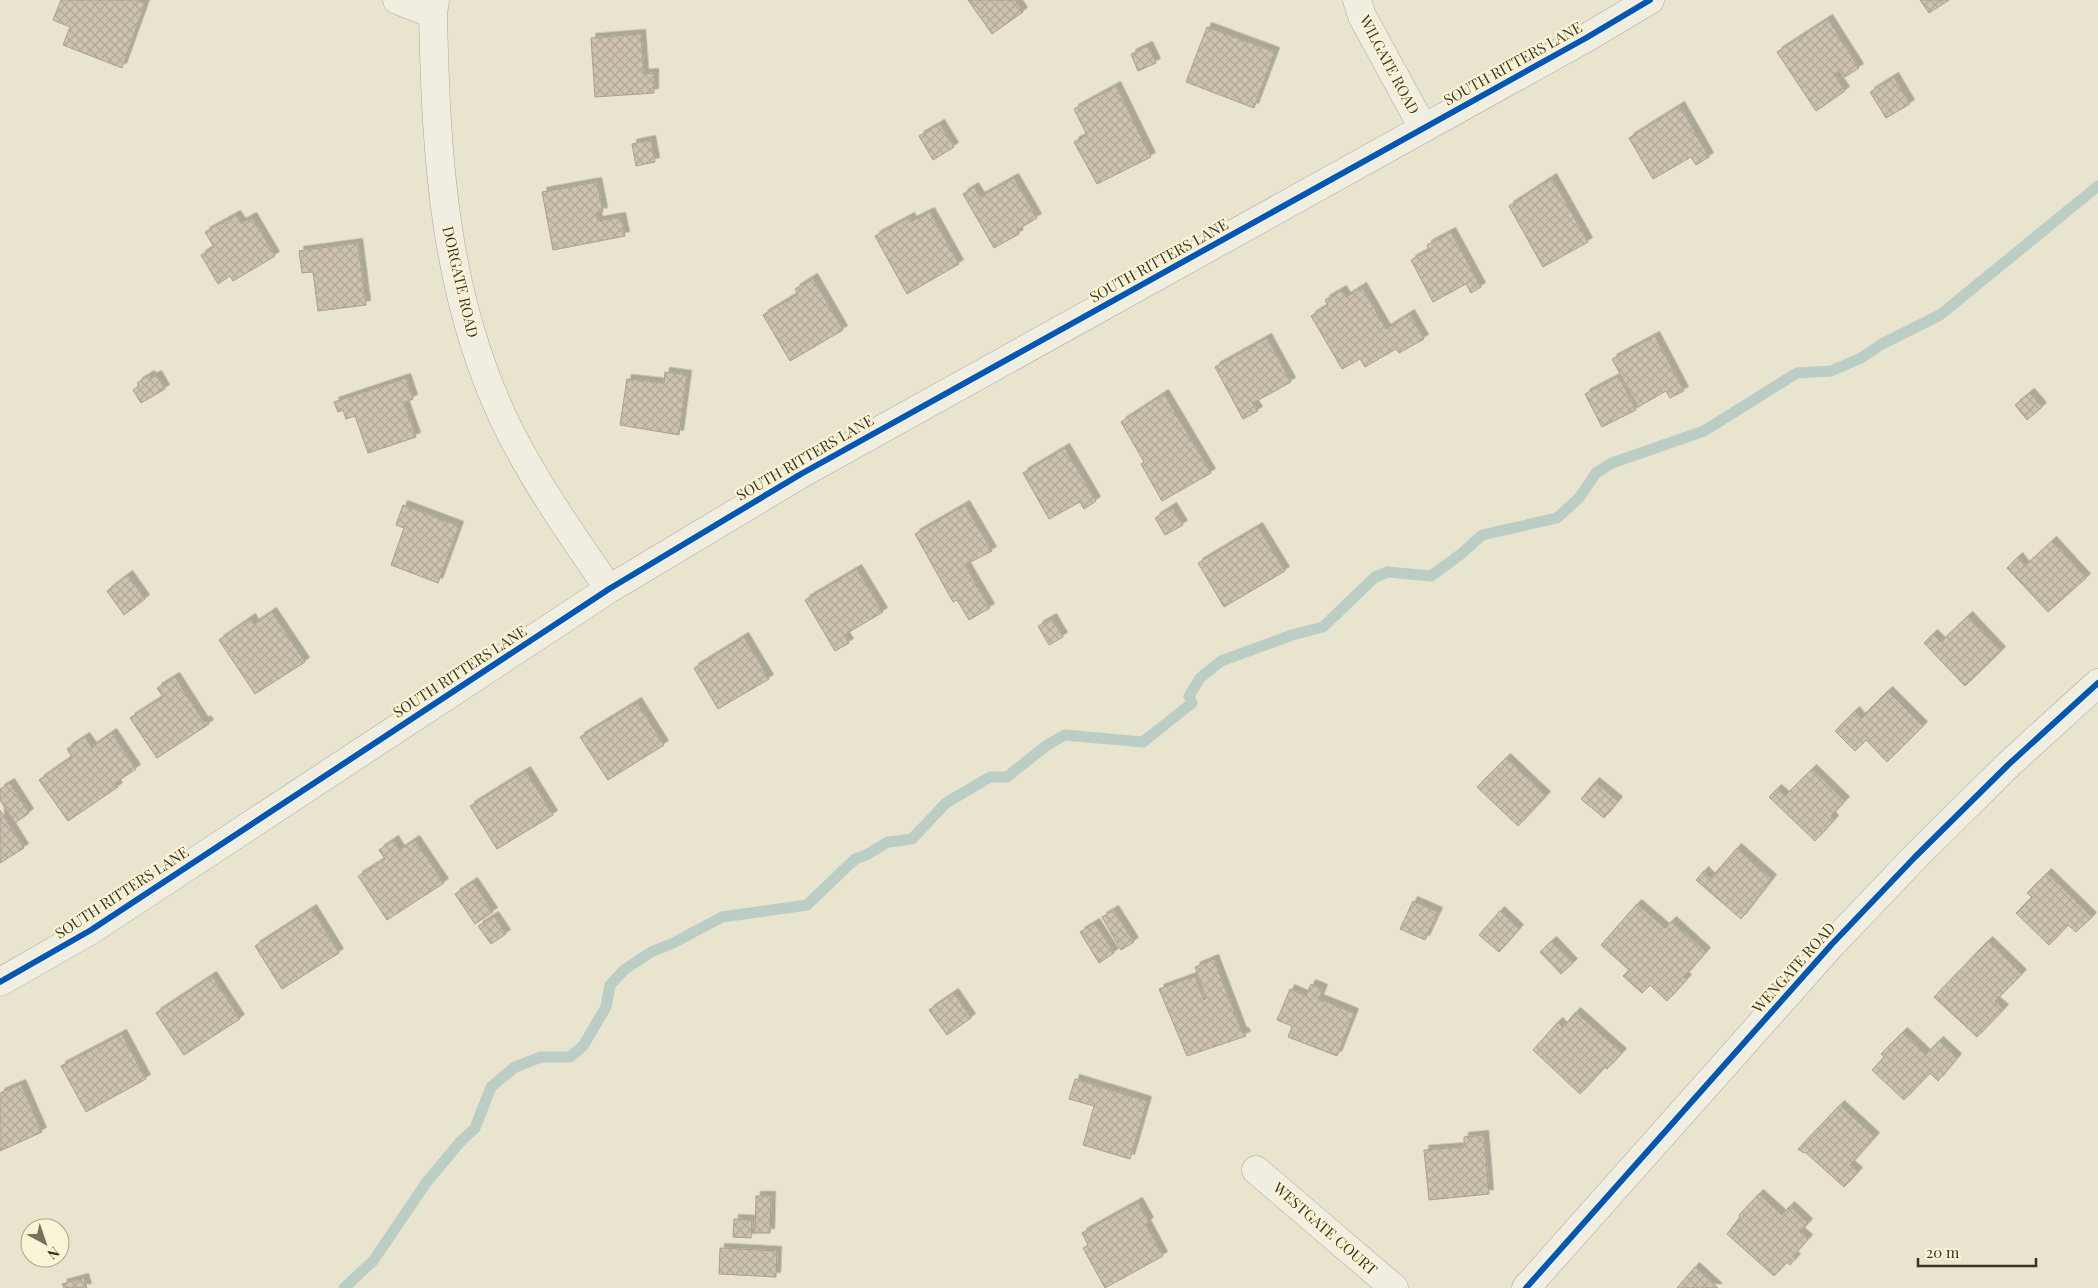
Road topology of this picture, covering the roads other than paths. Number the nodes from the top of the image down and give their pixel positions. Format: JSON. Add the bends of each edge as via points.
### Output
{"nodes":[{"id":1,"x":398,"y":0,"type":"edge"},
{"id":2,"x":1357,"y":0,"type":"edge"},
{"id":3,"x":1650,"y":0,"type":"edge"},
{"id":4,"x":434,"y":7,"type":"edge"},
{"id":5,"x":1423,"y":128,"type":"junction"},
{"id":6,"x":609,"y":589,"type":"junction"},
{"id":7,"x":2098,"y":683,"type":"edge"},
{"id":8,"x":0,"y":982,"type":"edge"},
{"id":9,"x":1256,"y":1170,"type":"dead end"},
{"id":10,"x":1394,"y":1288,"type":"edge"},
{"id":11,"x":1526,"y":1288,"type":"edge"}],
"edges":[{"from":1,"to":4,"type":"street"},
{"from":2,"to":5,"type":"street","name":"WILGATE ROAD","via":[[1362,16]]},
{"from":3,"to":5,"type":"street","name":"SOUTH RITTERS LANE"},
{"from":4,"to":6,"type":"street","name":"DORGATE ROAD","via":[[434,106],[441,190],[451,253],[467,320],[510,431],[543,491]]},
{"from":5,"to":6,"type":"street","name":"SOUTH RITTERS LANE","via":[[801,474]]},
{"from":6,"to":8,"type":"street","name":"SOUTH RITTERS LANE","via":[[91,930]]},
{"from":7,"to":11,"type":"street","name":"WENGATE ROAD","via":[[1914,857],[1832,944]]},
{"from":9,"to":10,"type":"street","name":"WESTGATE COURT"}]}
